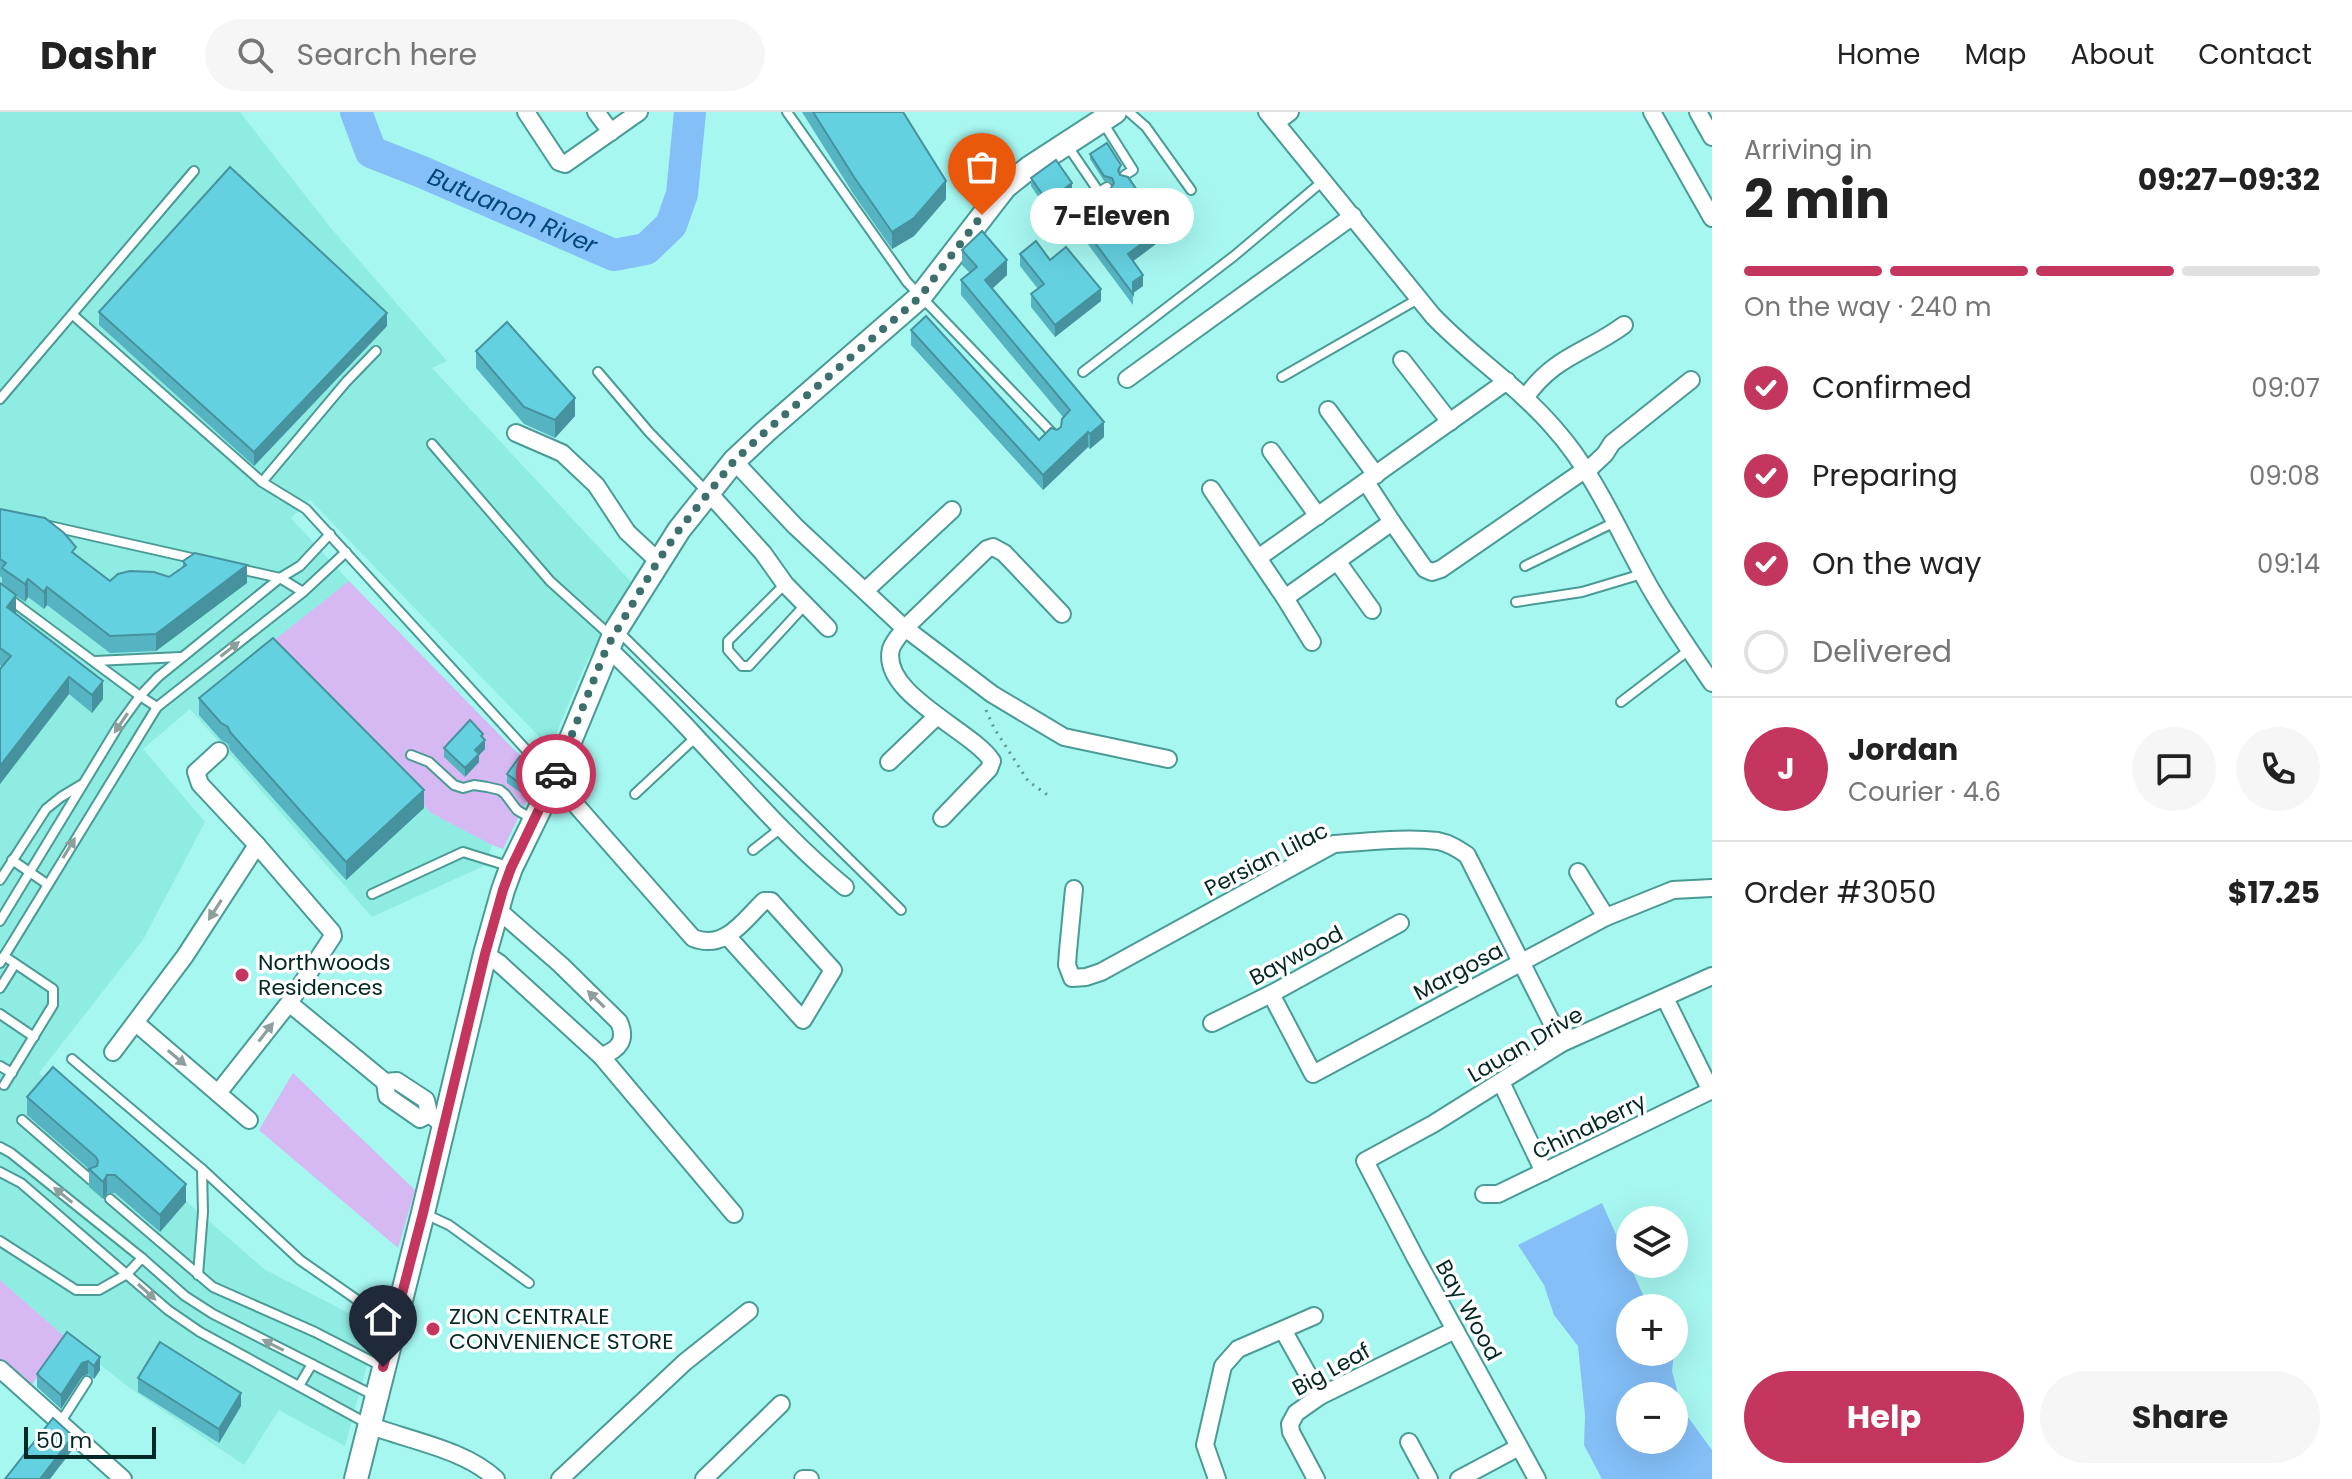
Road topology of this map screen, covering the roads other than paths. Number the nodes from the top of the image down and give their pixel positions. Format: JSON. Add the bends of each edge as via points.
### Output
{"nodes":[{"id":1,"x":526,"y":112,"type":"edge"},
{"id":2,"x":596,"y":112,"type":"edge"},
{"id":3,"x":639,"y":112,"type":"edge"},
{"id":4,"x":787,"y":112,"type":"edge"},
{"id":5,"x":1129,"y":112,"type":"edge"},
{"id":6,"x":1652,"y":112,"type":"edge"},
{"id":7,"x":1698,"y":112,"type":"edge"},
{"id":8,"x":1278,"y":115,"type":"edge"},
{"id":9,"x":1109,"y":116,"type":"edge"},
{"id":10,"x":611,"y":132,"type":"junction"},
{"id":11,"x":1712,"y":137,"type":"edge"},
{"id":12,"x":1067,"y":144,"type":"junction"},
{"id":13,"x":194,"y":171,"type":"dead end"},
{"id":14,"x":1125,"y":175,"type":"edge"},
{"id":15,"x":1324,"y":180,"type":"junction"},
{"id":16,"x":1107,"y":187,"type":"dead end"},
{"id":17,"x":1191,"y":190,"type":"dead end"},
{"id":18,"x":1353,"y":216,"type":"junction"},
{"id":19,"x":1712,"y":218,"type":"edge"},
{"id":20,"x":920,"y":297,"type":"junction"},
{"id":21,"x":1419,"y":298,"type":"junction"},
{"id":22,"x":73,"y":315,"type":"junction"},
{"id":23,"x":1624,"y":325,"type":"dead end"},
{"id":24,"x":376,"y":351,"type":"dead end"},
{"id":25,"x":1402,"y":360,"type":"dead end"},
{"id":26,"x":598,"y":372,"type":"dead end"},
{"id":27,"x":1083,"y":372,"type":"dead end"},
{"id":28,"x":1282,"y":377,"type":"dead end"},
{"id":29,"x":1127,"y":379,"type":"dead end"},
{"id":30,"x":1691,"y":380,"type":"dead end"},
{"id":31,"x":1507,"y":381,"type":"junction"},
{"id":32,"x":1525,"y":398,"type":"junction"},
{"id":33,"x":0,"y":399,"type":"edge"},
{"id":34,"x":1328,"y":410,"type":"dead end"},
{"id":35,"x":1450,"y":422,"type":"junction"},
{"id":36,"x":516,"y":433,"type":"dead end"},
{"id":37,"x":1056,"y":438,"type":"edge"},
{"id":38,"x":432,"y":444,"type":"dead end"},
{"id":39,"x":1271,"y":451,"type":"dead end"},
{"id":40,"x":734,"y":461,"type":"junction"},
{"id":41,"x":1586,"y":470,"type":"junction"},
{"id":42,"x":1371,"y":478,"type":"junction"},
{"id":43,"x":262,"y":482,"type":"junction"},
{"id":44,"x":1211,"y":489,"type":"dead end"},
{"id":45,"x":709,"y":493,"type":"junction"},
{"id":46,"x":952,"y":510,"type":"dead end"},
{"id":47,"x":1318,"y":516,"type":"junction"},
{"id":48,"x":31,"y":521,"type":"edge"},
{"id":49,"x":1392,"y":522,"type":"junction"},
{"id":50,"x":1615,"y":522,"type":"junction"},
{"id":51,"x":330,"y":534,"type":"junction"},
{"id":52,"x":346,"y":552,"type":"junction"},
{"id":53,"x":1258,"y":558,"type":"junction"},
{"id":54,"x":202,"y":561,"type":"edge"},
{"id":55,"x":658,"y":561,"type":"junction"},
{"id":56,"x":1337,"y":561,"type":"junction"},
{"id":57,"x":1525,"y":566,"type":"dead end"},
{"id":58,"x":233,"y":568,"type":"edge"},
{"id":59,"x":1642,"y":574,"type":"junction"},
{"id":60,"x":280,"y":578,"type":"junction"},
{"id":61,"x":785,"y":584,"type":"junction"},
{"id":62,"x":866,"y":590,"type":"junction"},
{"id":63,"x":0,"y":592,"type":"edge"},
{"id":64,"x":303,"y":592,"type":"junction"},
{"id":65,"x":1285,"y":598,"type":"junction"},
{"id":66,"x":1516,"y":602,"type":"dead end"},
{"id":67,"x":805,"y":605,"type":"junction"},
{"id":68,"x":1372,"y":610,"type":"dead end"},
{"id":69,"x":1062,"y":614,"type":"dead end"},
{"id":70,"x":828,"y":628,"type":"dead end"},
{"id":71,"x":905,"y":628,"type":"junction"},
{"id":72,"x":612,"y":638,"type":"junction"},
{"id":73,"x":1312,"y":642,"type":"dead end"},
{"id":74,"x":1689,"y":650,"type":"junction"},
{"id":75,"x":183,"y":657,"type":"junction"},
{"id":76,"x":94,"y":661,"type":"junction"},
{"id":77,"x":1712,"y":683,"type":"edge"},
{"id":78,"x":140,"y":696,"type":"junction"},
{"id":79,"x":1621,"y":702,"type":"dead end"},
{"id":80,"x":157,"y":707,"type":"junction"},
{"id":81,"x":937,"y":716,"type":"junction"},
{"id":82,"x":696,"y":737,"type":"junction"},
{"id":83,"x":219,"y":751,"type":"dead end"},
{"id":84,"x":411,"y":755,"type":"dead end"},
{"id":85,"x":1168,"y":759,"type":"dead end"},
{"id":86,"x":889,"y":762,"type":"dead end"},
{"id":87,"x":554,"y":780,"type":"junction"},
{"id":88,"x":85,"y":782,"type":"junction"},
{"id":89,"x":635,"y":794,"type":"dead end"},
{"id":90,"x":942,"y":818,"type":"dead end"},
{"id":91,"x":535,"y":820,"type":"junction"},
{"id":92,"x":781,"y":828,"type":"junction"},
{"id":93,"x":257,"y":845,"type":"junction"},
{"id":94,"x":753,"y":850,"type":"dead end"},
{"id":95,"x":12,"y":860,"type":"junction"},
{"id":96,"x":511,"y":868,"type":"junction"},
{"id":97,"x":30,"y":872,"type":"junction"},
{"id":98,"x":1578,"y":872,"type":"dead end"},
{"id":99,"x":0,"y":880,"type":"edge"},
{"id":100,"x":47,"y":884,"type":"junction"},
{"id":101,"x":845,"y":887,"type":"dead end"},
{"id":102,"x":1712,"y":888,"type":"edge"},
{"id":103,"x":1074,"y":889,"type":"dead end"},
{"id":104,"x":372,"y":894,"type":"dead end"},
{"id":105,"x":498,"y":910,"type":"junction"},
{"id":106,"x":901,"y":910,"type":"dead end"},
{"id":107,"x":1606,"y":917,"type":"junction"},
{"id":108,"x":0,"y":921,"type":"edge"},
{"id":109,"x":1400,"y":923,"type":"dead end"},
{"id":110,"x":728,"y":937,"type":"junction"},
{"id":111,"x":485,"y":954,"type":"junction"},
{"id":112,"x":2,"y":960,"type":"edge"},
{"id":113,"x":1520,"y":962,"type":"junction"},
{"id":114,"x":15,"y":964,"type":"junction"},
{"id":115,"x":1712,"y":976,"type":"edge"},
{"id":116,"x":0,"y":988,"type":"edge"},
{"id":117,"x":1271,"y":994,"type":"junction"},
{"id":118,"x":1665,"y":998,"type":"junction"},
{"id":119,"x":289,"y":1003,"type":"junction"},
{"id":120,"x":0,"y":1014,"type":"edge"},
{"id":121,"x":136,"y":1023,"type":"junction"},
{"id":122,"x":1212,"y":1023,"type":"dead end"},
{"id":123,"x":34,"y":1037,"type":"junction"},
{"id":124,"x":1562,"y":1043,"type":"junction"},
{"id":125,"x":113,"y":1052,"type":"dead end"},
{"id":126,"x":601,"y":1056,"type":"junction"},
{"id":127,"x":72,"y":1059,"type":"dead end"},
{"id":128,"x":0,"y":1066,"type":"edge"},
{"id":129,"x":12,"y":1073,"type":"junction"},
{"id":130,"x":1501,"y":1082,"type":"junction"},
{"id":131,"x":4,"y":1085,"type":"dead end"},
{"id":132,"x":1712,"y":1091,"type":"edge"},
{"id":133,"x":218,"y":1093,"type":"junction"},
{"id":134,"x":22,"y":1120,"type":"dead end"},
{"id":135,"x":249,"y":1120,"type":"dead end"},
{"id":136,"x":437,"y":1120,"type":"junction"},
{"id":137,"x":0,"y":1147,"type":"edge"},
{"id":138,"x":1365,"y":1161,"type":"joint"},
{"id":139,"x":202,"y":1169,"type":"junction"},
{"id":140,"x":0,"y":1172,"type":"edge"},
{"id":141,"x":1544,"y":1172,"type":"junction"},
{"id":142,"x":91,"y":1180,"type":"edge"},
{"id":143,"x":1484,"y":1194,"type":"dead end"},
{"id":144,"x":110,"y":1199,"type":"dead end"},
{"id":145,"x":423,"y":1213,"type":"junction"},
{"id":146,"x":734,"y":1214,"type":"dead end"},
{"id":147,"x":0,"y":1241,"type":"edge"},
{"id":148,"x":142,"y":1258,"type":"junction"},
{"id":149,"x":127,"y":1274,"type":"junction"},
{"id":150,"x":198,"y":1275,"type":"junction"},
{"id":151,"x":529,"y":1283,"type":"dead end"},
{"id":152,"x":749,"y":1311,"type":"dead end"},
{"id":153,"x":1314,"y":1316,"type":"dead end"},
{"id":154,"x":394,"y":1325,"type":"junction"},
{"id":155,"x":1283,"y":1330,"type":"junction"},
{"id":156,"x":1455,"y":1330,"type":"junction"},
{"id":157,"x":312,"y":1364,"type":"junction"},
{"id":158,"x":383,"y":1367,"type":"junction"},
{"id":159,"x":0,"y":1369,"type":"edge"},
{"id":160,"x":87,"y":1381,"type":"dead end"},
{"id":161,"x":299,"y":1386,"type":"junction"},
{"id":162,"x":376,"y":1396,"type":"junction"},
{"id":163,"x":1320,"y":1396,"type":"junction"},
{"id":164,"x":781,"y":1404,"type":"dead end"},
{"id":165,"x":60,"y":1423,"type":"junction"},
{"id":166,"x":369,"y":1425,"type":"junction"},
{"id":167,"x":1409,"y":1442,"type":"dead end"},
{"id":168,"x":1519,"y":1447,"type":"junction"},
{"id":169,"x":123,"y":1479,"type":"edge"},
{"id":170,"x":356,"y":1479,"type":"edge"},
{"id":171,"x":496,"y":1479,"type":"edge"},
{"id":172,"x":560,"y":1479,"type":"edge"},
{"id":173,"x":704,"y":1479,"type":"edge"},
{"id":174,"x":803,"y":1479,"type":"edge"},
{"id":175,"x":810,"y":1479,"type":"edge"},
{"id":176,"x":1217,"y":1479,"type":"edge"},
{"id":177,"x":1316,"y":1479,"type":"edge"},
{"id":178,"x":1429,"y":1479,"type":"edge"},
{"id":179,"x":1459,"y":1479,"type":"edge"},
{"id":180,"x":1537,"y":1479,"type":"edge"}],
"edges":[{"from":1,"to":10,"type":"street","via":[[562,164]]},
{"from":2,"to":10,"type":"street"},
{"from":3,"to":10,"type":"street"},
{"from":4,"to":20,"type":"lane"},
{"from":5,"to":17,"type":"lane"},
{"from":6,"to":19,"type":"street"},
{"from":7,"to":11,"type":"street"},
{"from":8,"to":15,"type":"street"},
{"from":9,"to":12,"type":"main road"},
{"from":9,"to":14,"type":"lane","via":[[1133,170]]},
{"from":12,"to":16,"type":"lane","via":[[1099,192]]},
{"from":12,"to":20,"type":"main road","via":[[1005,187]]},
{"from":13,"to":22,"type":"lane"},
{"from":15,"to":18,"type":"street"},
{"from":15,"to":27,"type":"lane"},
{"from":18,"to":21,"type":"street"},
{"from":18,"to":29,"type":"street"},
{"from":20,"to":37,"type":"lane"},
{"from":20,"to":40,"type":"main road"},
{"from":21,"to":28,"type":"lane"},
{"from":21,"to":31,"type":"street","via":[[1449,333]]},
{"from":22,"to":33,"type":"lane"},
{"from":22,"to":43,"type":"lane"},
{"from":23,"to":32,"type":"street","via":[[1549,370]]},
{"from":24,"to":43,"type":"lane"},
{"from":25,"to":35,"type":"street"},
{"from":26,"to":45,"type":"lane"},
{"from":30,"to":41,"type":"street"},
{"from":31,"to":32,"type":"street"},
{"from":31,"to":35,"type":"street"},
{"from":32,"to":41,"type":"street"},
{"from":34,"to":42,"type":"street"},
{"from":35,"to":42,"type":"street"},
{"from":36,"to":55,"type":"street","via":[[562,453],[596,485],[627,532]]},
{"from":38,"to":72,"type":"lane","via":[[550,581]]},
{"from":39,"to":47,"type":"street"},
{"from":40,"to":45,"type":"main road"},
{"from":40,"to":62,"type":"street"},
{"from":41,"to":49,"type":"street","via":[[1432,572]]},
{"from":41,"to":50,"type":"street"},
{"from":42,"to":47,"type":"street"},
{"from":42,"to":49,"type":"street"},
{"from":43,"to":51,"type":"lane","via":[[306,509]]},
{"from":44,"to":53,"type":"street"},
{"from":45,"to":55,"type":"main road"},
{"from":45,"to":61,"type":"street"},
{"from":46,"to":62,"type":"street"},
{"from":47,"to":53,"type":"street"},
{"from":48,"to":54,"type":"lane"},
{"from":49,"to":56,"type":"street"},
{"from":50,"to":57,"type":"lane"},
{"from":50,"to":59,"type":"street"},
{"from":51,"to":52,"type":"lane"},
{"from":51,"to":60,"type":"lane","via":[[300,566]]},
{"from":52,"to":64,"type":"lane"},
{"from":52,"to":87,"type":"lane"},
{"from":53,"to":65,"type":"street"},
{"from":55,"to":72,"type":"main road"},
{"from":56,"to":65,"type":"street"},
{"from":56,"to":68,"type":"street"},
{"from":58,"to":60,"type":"lane"},
{"from":59,"to":66,"type":"lane","via":[[1582,592]]},
{"from":59,"to":74,"type":"street"},
{"from":60,"to":64,"type":"lane"},
{"from":60,"to":75,"type":"lane"},
{"from":61,"to":67,"type":"street"},
{"from":61,"to":67,"type":"lane","via":[[728,641],[728,650],[742,666],[749,666]]},
{"from":62,"to":71,"type":"street"},
{"from":63,"to":76,"type":"lane"},
{"from":80,"to":64,"type":"lane","one_way":true},
{"from":65,"to":73,"type":"street"},
{"from":67,"to":70,"type":"street"},
{"from":69,"to":71,"type":"street","via":[[993,547]]},
{"from":71,"to":81,"type":"street","via":[[891,650],[894,674]]},
{"from":71,"to":85,"type":"street","via":[[974,682],[1064,737]]},
{"from":72,"to":82,"type":"street"},
{"from":72,"to":87,"type":"main road"},
{"from":72,"to":106,"type":"lane"},
{"from":74,"to":77,"type":"street"},
{"from":74,"to":79,"type":"lane"},
{"from":75,"to":76,"type":"lane"},
{"from":75,"to":78,"type":"lane"},
{"from":76,"to":78,"type":"lane"},
{"from":78,"to":80,"type":"lane"},
{"from":78,"to":88,"type":"lane","one_way":true},
{"from":100,"to":80,"type":"lane","one_way":true},
{"from":81,"to":86,"type":"street"},
{"from":81,"to":90,"type":"street","via":[[992,761]]},
{"from":82,"to":89,"type":"lane"},
{"from":82,"to":92,"type":"street"},
{"from":83,"to":93,"type":"street","via":[[196,772],[197,780]]},
{"from":84,"to":91,"type":"lane","via":[[429,762],[454,785],[500,790],[517,810]]},
{"from":87,"to":91,"type":"main road"},
{"from":87,"to":110,"type":"street","via":[[693,938],[702,942]]},
{"from":88,"to":95,"type":"lane","via":[[46,809]]},
{"from":88,"to":97,"type":"lane"},
{"from":91,"to":96,"type":"main road"},
{"from":92,"to":94,"type":"lane"},
{"from":92,"to":101,"type":"street"},
{"from":93,"to":119,"type":"street","via":[[332,932]]},
{"from":93,"to":121,"type":"street","one_way":true},
{"from":95,"to":97,"type":"lane"},
{"from":95,"to":99,"type":"lane"},
{"from":96,"to":104,"type":"lane","via":[[463,852]]},
{"from":96,"to":105,"type":"main road"},
{"from":97,"to":100,"type":"lane"},
{"from":97,"to":108,"type":"lane"},
{"from":98,"to":107,"type":"street"},
{"from":100,"to":112,"type":"lane"},
{"from":102,"to":107,"type":"street","name":"Margosa","via":[[1673,890]]},
{"from":103,"to":113,"type":"street","name":"Persian Lilac","via":[[1067,965],[1072,978],[1101,972],[1334,844],[1439,841],[1467,855]]},
{"from":105,"to":111,"type":"main road"},
{"from":126,"to":105,"type":"street","one_way":true,"via":[[619,1045],[619,1022]]},
{"from":107,"to":113,"type":"street","name":"Margosa"},
{"from":109,"to":117,"type":"street","name":"Baywood"},
{"from":110,"to":110,"type":"street","via":[[760,973],[803,1020],[832,976],[832,966],[769,900]]},
{"from":111,"to":126,"type":"street"},
{"from":111,"to":136,"type":"main road"},
{"from":112,"to":114,"type":"lane"},
{"from":113,"to":117,"type":"street","name":"Margosa","via":[[1313,1074]]},
{"from":113,"to":124,"type":"street","name":"Persian Lilac"},
{"from":114,"to":116,"type":"lane"},
{"from":114,"to":123,"type":"lane","via":[[53,989],[53,1005]]},
{"from":115,"to":118,"type":"street","name":"Lauan Drive"},
{"from":117,"to":122,"type":"street","name":"Baywood"},
{"from":118,"to":124,"type":"street","name":"Lauan Drive"},
{"from":118,"to":132,"type":"street"},
{"from":133,"to":119,"type":"street","one_way":true},
{"from":119,"to":136,"type":"street","via":[[385,1082],[387,1096],[420,1119]]},
{"from":120,"to":123,"type":"lane"},
{"from":121,"to":125,"type":"street"},
{"from":121,"to":133,"type":"street","one_way":true},
{"from":123,"to":129,"type":"lane"},
{"from":124,"to":130,"type":"street","name":"Lauan Drive"},
{"from":126,"to":146,"type":"street"},
{"from":127,"to":139,"type":"lane"},
{"from":128,"to":129,"type":"lane"},
{"from":129,"to":131,"type":"lane"},
{"from":130,"to":138,"type":"street","name":"Lauan Drive"},
{"from":130,"to":141,"type":"street"},
{"from":132,"to":141,"type":"street","name":"Chinaberry"},
{"from":133,"to":135,"type":"street"},
{"from":134,"to":142,"type":"lane"},
{"from":136,"to":145,"type":"main road"},
{"from":148,"to":137,"type":"lane","one_way":true},
{"from":138,"to":156,"type":"street","name":"Bay Wood"},
{"from":139,"to":150,"type":"lane"},
{"from":139,"to":154,"type":"lane","via":[[300,1260]]},
{"from":140,"to":149,"type":"lane","via":[[21,1183]]},
{"from":141,"to":143,"type":"street","name":"Chinaberry","via":[[1498,1194]]},
{"from":144,"to":150,"type":"lane"},
{"from":145,"to":151,"type":"lane","via":[[449,1225]]},
{"from":145,"to":154,"type":"main road"},
{"from":147,"to":149,"type":"lane","via":[[76,1290],[99,1290]]},
{"from":148,"to":149,"type":"lane"},
{"from":157,"to":148,"type":"lane","one_way":true,"via":[[213,1314]]},
{"from":149,"to":161,"type":"lane","one_way":true,"via":[[200,1332]]},
{"from":150,"to":158,"type":"lane","via":[[213,1287]]},
{"from":152,"to":172,"type":"street","via":[[685,1362]]},
{"from":153,"to":155,"type":"street"},
{"from":154,"to":158,"type":"main road"},
{"from":155,"to":163,"type":"street"},
{"from":155,"to":176,"type":"street","via":[[1238,1349],[1223,1366],[1205,1445]]},
{"from":156,"to":163,"type":"street","name":"Big Leaf"},
{"from":156,"to":168,"type":"street","name":"Bay Wood"},
{"from":157,"to":161,"type":"lane"},
{"from":157,"to":162,"type":"lane"},
{"from":158,"to":162,"type":"main road"},
{"from":159,"to":165,"type":"street"},
{"from":160,"to":165,"type":"lane"},
{"from":161,"to":166,"type":"lane"},
{"from":162,"to":166,"type":"main road"},
{"from":163,"to":177,"type":"street","name":"Big Leaf","via":[[1290,1424]]},
{"from":164,"to":173,"type":"street"},
{"from":165,"to":169,"type":"street"},
{"from":166,"to":170,"type":"main road"},
{"from":166,"to":171,"type":"street","via":[[469,1460]]},
{"from":167,"to":178,"type":"street"},
{"from":168,"to":179,"type":"street"},
{"from":168,"to":180,"type":"street","name":"Bay Wood"},
{"from":174,"to":175,"type":"street"}]}
